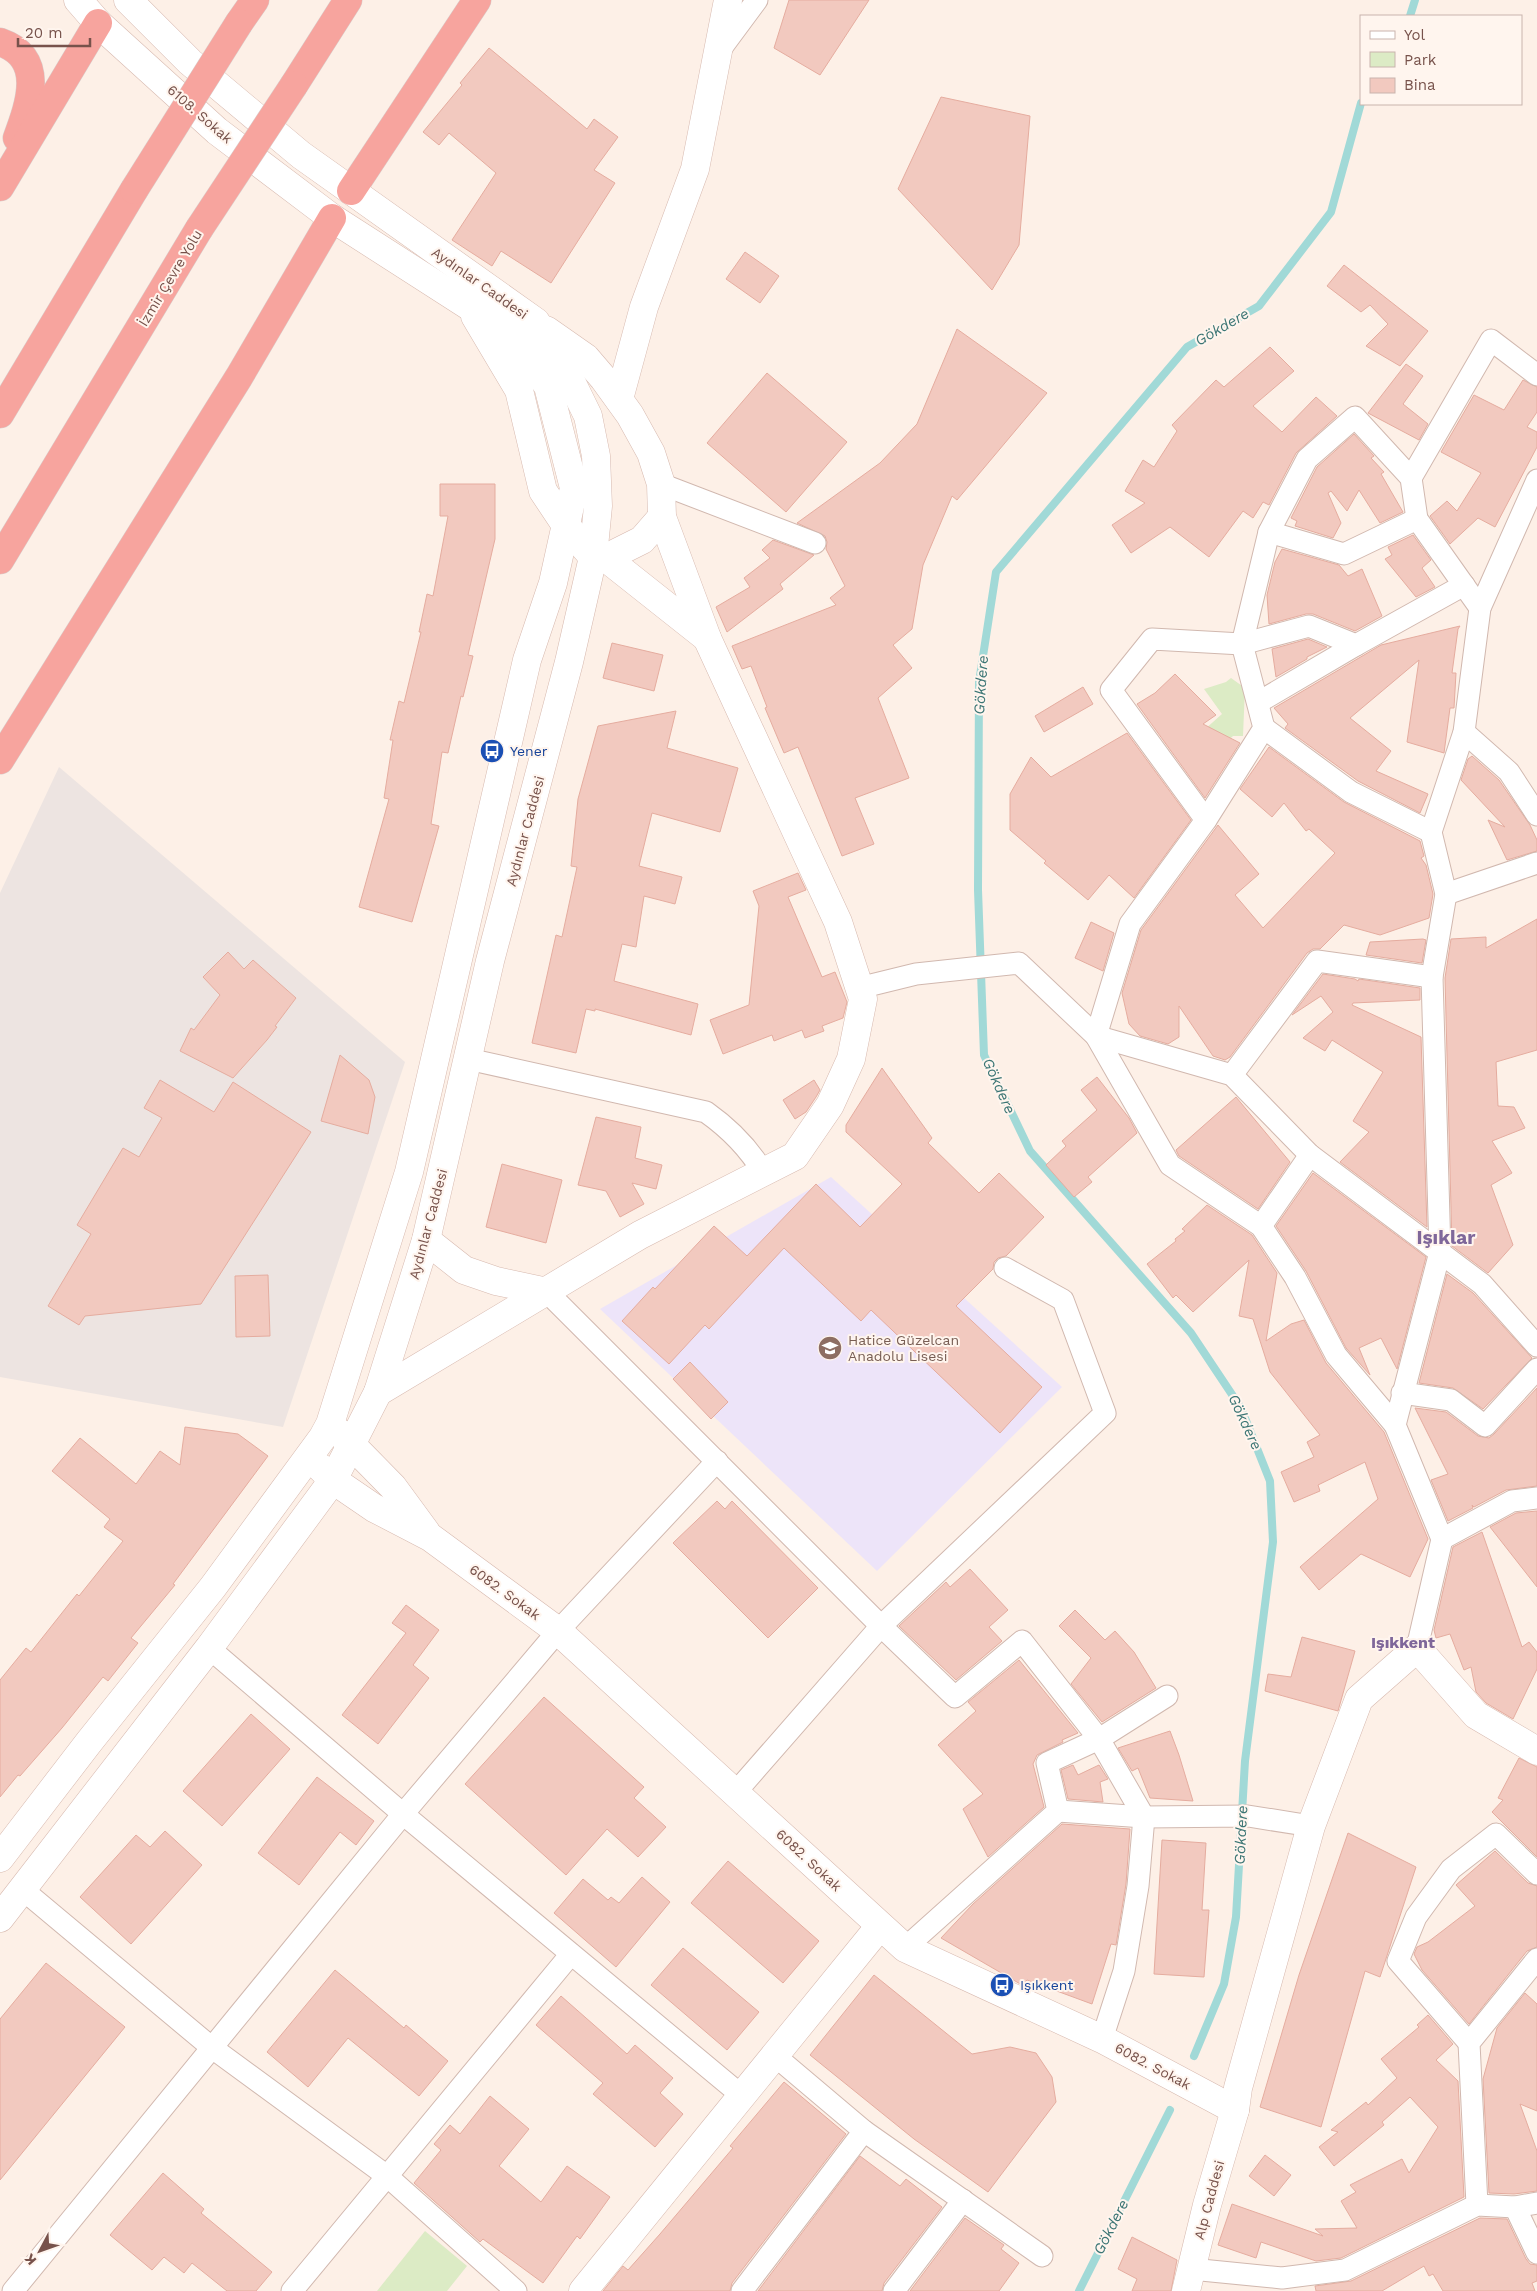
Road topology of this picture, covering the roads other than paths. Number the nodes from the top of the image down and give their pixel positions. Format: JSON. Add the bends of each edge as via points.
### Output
{"nodes":[{"id":1,"x":78,"y":0,"type":"edge"},
{"id":2,"x":128,"y":0,"type":"edge"},
{"id":3,"x":255,"y":0,"type":"edge"},
{"id":4,"x":348,"y":0,"type":"edge"},
{"id":5,"x":477,"y":0,"type":"edge"},
{"id":6,"x":728,"y":0,"type":"edge"},
{"id":7,"x":757,"y":0,"type":"edge"},
{"id":8,"x":98,"y":23,"type":"junction"},
{"id":9,"x":0,"y":42,"type":"edge"},
{"id":10,"x":717,"y":54,"type":"junction"},
{"id":11,"x":0,"y":180,"type":"edge"},
{"id":12,"x":0,"y":187,"type":"edge"},
{"id":13,"x":351,"y":191,"type":"junction"},
{"id":14,"x":332,"y":218,"type":"junction"},
{"id":15,"x":536,"y":322,"type":"junction"},
{"id":16,"x":1537,"y":375,"type":"edge"},
{"id":17,"x":619,"y":399,"type":"junction"},
{"id":18,"x":0,"y":414,"type":"edge"},
{"id":19,"x":1411,"y":478,"type":"junction"},
{"id":20,"x":1537,"y":480,"type":"edge"},
{"id":21,"x":661,"y":484,"type":"junction"},
{"id":22,"x":662,"y":517,"type":"junction"},
{"id":23,"x":1417,"y":519,"type":"junction"},
{"id":24,"x":567,"y":527,"type":"junction"},
{"id":25,"x":1269,"y":532,"type":"junction"},
{"id":26,"x":815,"y":543,"type":"dead end"},
{"id":27,"x":600,"y":557,"type":"junction"},
{"id":28,"x":0,"y":560,"type":"edge"},
{"id":29,"x":1464,"y":585,"type":"junction"},
{"id":30,"x":1480,"y":608,"type":"junction"},
{"id":31,"x":707,"y":638,"type":"junction"},
{"id":32,"x":1242,"y":644,"type":"junction"},
{"id":33,"x":1356,"y":645,"type":"junction"},
{"id":34,"x":1258,"y":702,"type":"junction"},
{"id":35,"x":1264,"y":728,"type":"junction"},
{"id":36,"x":1464,"y":732,"type":"junction"},
{"id":37,"x":0,"y":760,"type":"edge"},
{"id":38,"x":1537,"y":815,"type":"edge"},
{"id":39,"x":1206,"y":820,"type":"junction"},
{"id":40,"x":1430,"y":832,"type":"junction"},
{"id":41,"x":1537,"y":862,"type":"edge"},
{"id":42,"x":1446,"y":894,"type":"junction"},
{"id":43,"x":1432,"y":977,"type":"junction"},
{"id":44,"x":859,"y":988,"type":"junction"},
{"id":45,"x":1096,"y":1036,"type":"junction"},
{"id":46,"x":468,"y":1059,"type":"junction"},
{"id":47,"x":1232,"y":1075,"type":"junction"},
{"id":48,"x":1310,"y":1155,"type":"junction"},
{"id":49,"x":763,"y":1172,"type":"junction"},
{"id":50,"x":1262,"y":1226,"type":"junction"},
{"id":51,"x":426,"y":1240,"type":"junction"},
{"id":52,"x":1440,"y":1252,"type":"junction"},
{"id":53,"x":1005,"y":1268,"type":"dead end"},
{"id":54,"x":547,"y":1292,"type":"junction"},
{"id":55,"x":1537,"y":1346,"type":"edge"},
{"id":56,"x":1537,"y":1369,"type":"edge"},
{"id":57,"x":378,"y":1392,"type":"junction"},
{"id":58,"x":1402,"y":1393,"type":"junction"},
{"id":59,"x":330,"y":1424,"type":"junction"},
{"id":60,"x":1395,"y":1425,"type":"junction"},
{"id":61,"x":352,"y":1444,"type":"junction"},
{"id":62,"x":309,"y":1457,"type":"junction"},
{"id":63,"x":717,"y":1461,"type":"junction"},
{"id":64,"x":333,"y":1480,"type":"junction"},
{"id":65,"x":1537,"y":1498,"type":"edge"},
{"id":66,"x":430,"y":1537,"type":"junction"},
{"id":67,"x":1442,"y":1539,"type":"junction"},
{"id":68,"x":881,"y":1626,"type":"junction"},
{"id":69,"x":558,"y":1630,"type":"junction"},
{"id":70,"x":209,"y":1648,"type":"junction"},
{"id":71,"x":1417,"y":1648,"type":"junction"},
{"id":72,"x":1167,"y":1696,"type":"dead end"},
{"id":73,"x":1099,"y":1739,"type":"junction"},
{"id":74,"x":1537,"y":1751,"type":"edge"},
{"id":75,"x":735,"y":1793,"type":"junction"},
{"id":76,"x":1058,"y":1811,"type":"junction"},
{"id":77,"x":403,"y":1814,"type":"junction"},
{"id":78,"x":1144,"y":1817,"type":"junction"},
{"id":79,"x":1311,"y":1826,"type":"junction"},
{"id":80,"x":0,"y":1858,"type":"edge"},
{"id":81,"x":1537,"y":1874,"type":"edge"},
{"id":82,"x":22,"y":1889,"type":"junction"},
{"id":83,"x":0,"y":1918,"type":"edge"},
{"id":84,"x":880,"y":1926,"type":"junction"},
{"id":85,"x":905,"y":1948,"type":"junction"},
{"id":86,"x":571,"y":1954,"type":"junction"},
{"id":87,"x":1537,"y":1959,"type":"edge"},
{"id":88,"x":1102,"y":2040,"type":"junction"},
{"id":89,"x":1469,"y":2043,"type":"junction"},
{"id":90,"x":211,"y":2047,"type":"junction"},
{"id":91,"x":774,"y":2055,"type":"junction"},
{"id":92,"x":741,"y":2096,"type":"junction"},
{"id":93,"x":1235,"y":2110,"type":"junction"},
{"id":94,"x":864,"y":2131,"type":"junction"},
{"id":95,"x":387,"y":2176,"type":"junction"},
{"id":96,"x":962,"y":2200,"type":"junction"},
{"id":97,"x":1537,"y":2203,"type":"edge"},
{"id":98,"x":1477,"y":2205,"type":"junction"},
{"id":99,"x":1515,"y":2208,"type":"junction"},
{"id":100,"x":1537,"y":2253,"type":"edge"},
{"id":101,"x":1042,"y":2256,"type":"dead end"},
{"id":102,"x":1188,"y":2280,"type":"edge"},
{"id":103,"x":1252,"y":2283,"type":"edge"},
{"id":104,"x":13,"y":2291,"type":"edge"},
{"id":105,"x":292,"y":2291,"type":"edge"},
{"id":106,"x":516,"y":2291,"type":"edge"},
{"id":107,"x":583,"y":2291,"type":"edge"},
{"id":108,"x":742,"y":2291,"type":"edge"},
{"id":109,"x":894,"y":2291,"type":"edge"}],
"edges":[{"from":1,"to":8,"type":"street","name":"6108. Sokak"},
{"from":2,"to":13,"type":"street","via":[[190,62],[301,155]]},
{"from":3,"to":18,"type":"highway","bridge":true,"via":[[134,190]]},
{"from":4,"to":28,"type":"highway","name":"İzmir Çevre Yolu","bridge":true,"via":[[199,229]]},
{"from":5,"to":13,"type":"highway"},
{"from":6,"to":10,"type":"street"},
{"from":7,"to":10,"type":"street"},
{"from":8,"to":12,"type":"highway"},
{"from":8,"to":14,"type":"street","name":"6108. Sokak","via":[[217,131]]},
{"from":9,"to":11,"type":"highway","via":[[27,60],[32,89]]},
{"from":10,"to":17,"type":"street","via":[[695,169],[644,307]]},
{"from":13,"to":15,"type":"street","name":"Aydınlar Caddesi"},
{"from":14,"to":24,"type":"street","name":"Aydınlar Caddesi","via":[[513,338],[548,386],[574,488]]},
{"from":14,"to":37,"type":"highway","via":[[239,377]]},
{"from":15,"to":17,"type":"street","via":[[586,358]]},
{"from":15,"to":27,"type":"street","name":"Aydınlar Caddesi","via":[[565,369],[588,416],[596,464]]},
{"from":16,"to":19,"type":"street","via":[[1491,340]]},
{"from":17,"to":21,"type":"street","via":[[651,453]]},
{"from":19,"to":23,"type":"street"},
{"from":19,"to":25,"type":"street","via":[[1355,417],[1307,459]]},
{"from":20,"to":30,"type":"street"},
{"from":21,"to":22,"type":"street"},
{"from":21,"to":26,"type":"street"},
{"from":22,"to":27,"type":"street","via":[[642,540]]},
{"from":22,"to":31,"type":"street"},
{"from":23,"to":25,"type":"street","via":[[1344,554]]},
{"from":23,"to":29,"type":"street"},
{"from":24,"to":27,"type":"street"},
{"from":24,"to":59,"type":"street","name":"Aydınlar Caddesi","via":[[553,583],[527,660],[409,1172]]},
{"from":25,"to":32,"type":"street"},
{"from":27,"to":31,"type":"street"},
{"from":27,"to":46,"type":"street","name":"Aydınlar Caddesi","via":[[490,961]]},
{"from":29,"to":30,"type":"street"},
{"from":29,"to":33,"type":"street"},
{"from":30,"to":36,"type":"street"},
{"from":31,"to":44,"type":"street","via":[[838,922]]},
{"from":32,"to":33,"type":"street","via":[[1308,626]]},
{"from":32,"to":34,"type":"street"},
{"from":32,"to":39,"type":"street","via":[[1152,639],[1111,690]]},
{"from":33,"to":34,"type":"street"},
{"from":34,"to":35,"type":"street"},
{"from":35,"to":39,"type":"street"},
{"from":35,"to":40,"type":"street","via":[[1351,792]]},
{"from":36,"to":38,"type":"street","via":[[1508,772]]},
{"from":36,"to":40,"type":"street"},
{"from":39,"to":45,"type":"street","via":[[1130,924]]},
{"from":40,"to":42,"type":"street"},
{"from":41,"to":42,"type":"street"},
{"from":42,"to":43,"type":"street"},
{"from":43,"to":47,"type":"street","via":[[1317,961]]},
{"from":43,"to":52,"type":"street"},
{"from":44,"to":45,"type":"street","via":[[916,974],[1019,963]]},
{"from":44,"to":49,"type":"street","via":[[863,999],[851,1058],[830,1105],[795,1156]]},
{"from":45,"to":47,"type":"street"},
{"from":45,"to":50,"type":"street","via":[[1170,1165]]},
{"from":46,"to":49,"type":"street","via":[[706,1112],[732,1132]]},
{"from":46,"to":51,"type":"street","name":"Aydınlar Caddesi"},
{"from":47,"to":48,"type":"street"},
{"from":48,"to":50,"type":"street"},
{"from":48,"to":52,"type":"street"},
{"from":49,"to":54,"type":"street","via":[[640,1235]]},
{"from":50,"to":60,"type":"street","via":[[1295,1277],[1336,1355]]},
{"from":51,"to":54,"type":"street","via":[[464,1270]]},
{"from":51,"to":57,"type":"street","name":"Aydınlar Caddesi"},
{"from":52,"to":55,"type":"street","via":[[1482,1284]]},
{"from":52,"to":58,"type":"street"},
{"from":53,"to":68,"type":"street","via":[[1063,1300],[1105,1413]]},
{"from":54,"to":57,"type":"street"},
{"from":54,"to":63,"type":"street"},
{"from":56,"to":58,"type":"street","via":[[1485,1426],[1451,1400]]},
{"from":57,"to":61,"type":"street","name":"Aydınlar Caddesi"},
{"from":58,"to":60,"type":"street"},
{"from":59,"to":61,"type":"street"},
{"from":59,"to":62,"type":"street","name":"Aydınlar Caddesi"},
{"from":60,"to":67,"type":"street"},
{"from":61,"to":64,"type":"street","name":"Aydınlar Caddesi"},
{"from":61,"to":66,"type":"street","via":[[393,1487]]},
{"from":62,"to":64,"type":"street"},
{"from":62,"to":80,"type":"street","name":"Aydınlar Caddesi","via":[[212,1587]]},
{"from":63,"to":68,"type":"street"},
{"from":63,"to":69,"type":"street"},
{"from":64,"to":66,"type":"street","via":[[374,1508]]},
{"from":64,"to":70,"type":"street","name":"Aydınlar Caddesi"},
{"from":65,"to":67,"type":"street","via":[[1512,1502]]},
{"from":66,"to":69,"type":"street","name":"6082. Sokak"},
{"from":67,"to":71,"type":"street"},
{"from":68,"to":73,"type":"street","via":[[955,1697],[1022,1641]]},
{"from":68,"to":75,"type":"street"},
{"from":69,"to":75,"type":"street","name":"6082. Sokak"},
{"from":69,"to":77,"type":"street"},
{"from":70,"to":77,"type":"street"},
{"from":70,"to":82,"type":"street","name":"Aydınlar Caddesi"},
{"from":71,"to":74,"type":"street","via":[[1476,1714]]},
{"from":71,"to":79,"type":"street","name":"Alp Caddesi","via":[[1359,1699]]},
{"from":72,"to":73,"type":"street"},
{"from":73,"to":76,"type":"street","via":[[1047,1763]]},
{"from":73,"to":78,"type":"street"},
{"from":75,"to":84,"type":"street","name":"6082. Sokak"},
{"from":76,"to":78,"type":"street"},
{"from":76,"to":85,"type":"street"},
{"from":77,"to":86,"type":"street"},
{"from":77,"to":90,"type":"street"},
{"from":78,"to":79,"type":"street","via":[[1248,1816]]},
{"from":78,"to":88,"type":"street","via":[[1138,1886],[1124,1971]]},
{"from":79,"to":93,"type":"street","name":"Alp Caddesi","via":[[1238,2088]]},
{"from":81,"to":89,"type":"street","via":[[1496,1834],[1451,1869],[1416,1917],[1398,1962]]},
{"from":82,"to":83,"type":"street","name":"Aydınlar Caddesi"},
{"from":82,"to":90,"type":"street"},
{"from":84,"to":85,"type":"street","name":"6082. Sokak"},
{"from":84,"to":91,"type":"street"},
{"from":85,"to":88,"type":"street","name":"6082. Sokak"},
{"from":86,"to":92,"type":"street"},
{"from":86,"to":95,"type":"street"},
{"from":87,"to":89,"type":"street"},
{"from":88,"to":93,"type":"street","name":"6082. Sokak"},
{"from":89,"to":98,"type":"street"},
{"from":90,"to":95,"type":"street"},
{"from":90,"to":104,"type":"street"},
{"from":91,"to":92,"type":"street"},
{"from":91,"to":94,"type":"street"},
{"from":92,"to":107,"type":"street"},
{"from":93,"to":102,"type":"street","name":"Alp Caddesi"},
{"from":94,"to":96,"type":"street"},
{"from":94,"to":108,"type":"street"},
{"from":95,"to":105,"type":"street"},
{"from":95,"to":106,"type":"street"},
{"from":96,"to":101,"type":"street"},
{"from":96,"to":109,"type":"street"},
{"from":97,"to":99,"type":"street"},
{"from":98,"to":99,"type":"street"},
{"from":98,"to":103,"type":"street","via":[[1345,2270]]},
{"from":99,"to":100,"type":"street"},
{"from":102,"to":103,"type":"street"}]}
